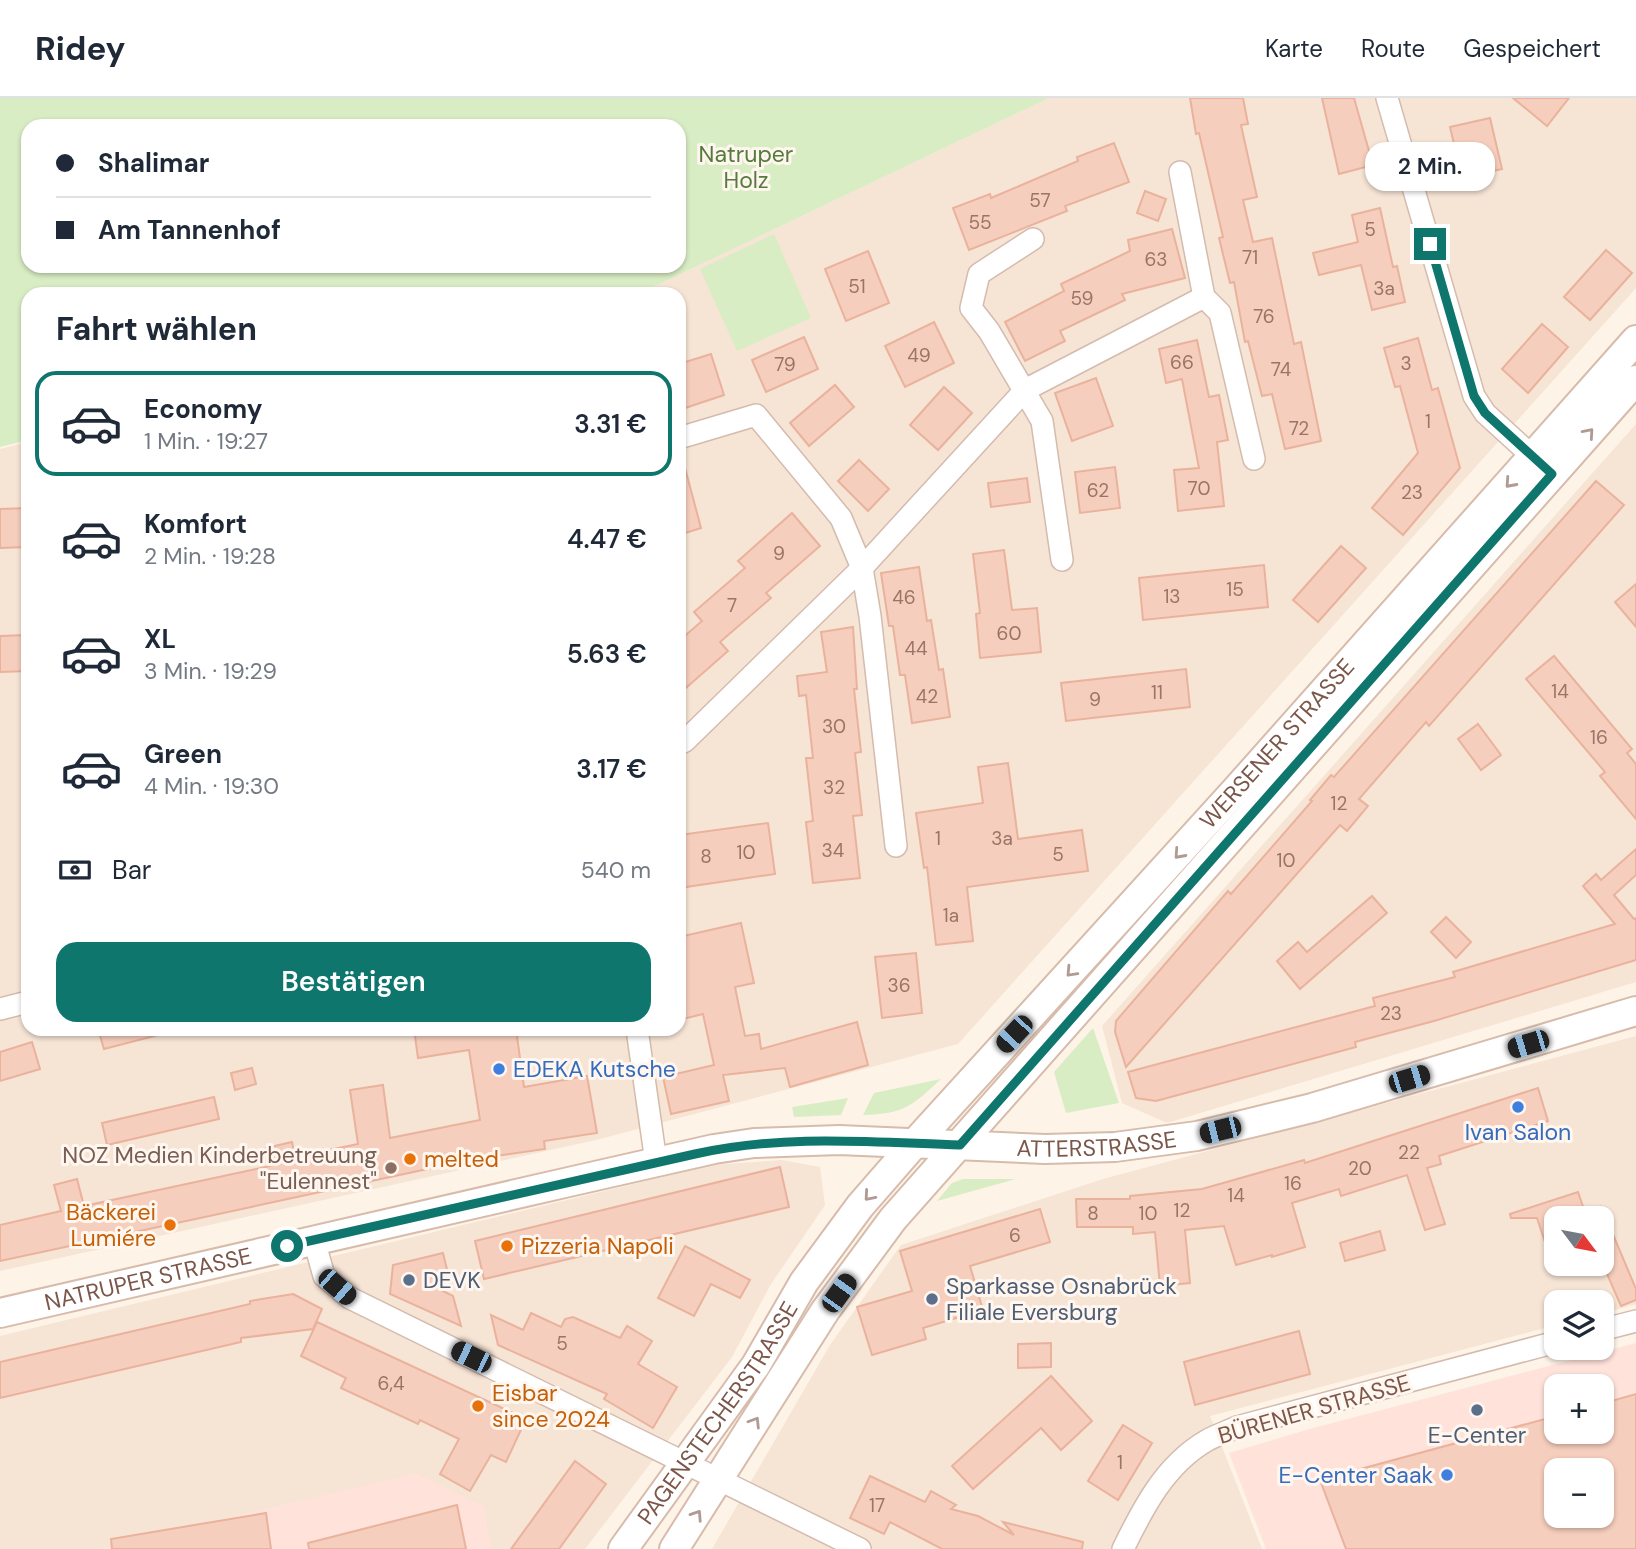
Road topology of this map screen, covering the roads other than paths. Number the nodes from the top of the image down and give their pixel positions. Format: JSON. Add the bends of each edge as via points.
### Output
{"nodes":[{"id":1,"x":1387,"y":98,"type":"edge"},
{"id":2,"x":1180,"y":172,"type":"dead end"},
{"id":3,"x":1033,"y":239,"type":"dead end"},
{"id":4,"x":1204,"y":296,"type":"junction"},
{"id":5,"x":1636,"y":340,"type":"edge"},
{"id":6,"x":1636,"y":380,"type":"edge"},
{"id":7,"x":1025,"y":390,"type":"junction"},
{"id":8,"x":686,"y":436,"type":"edge"},
{"id":9,"x":1254,"y":459,"type":"dead end"},
{"id":10,"x":1543,"y":466,"type":"junction"},
{"id":11,"x":1062,"y":560,"type":"dead end"},
{"id":12,"x":862,"y":568,"type":"junction"},
{"id":13,"x":686,"y":740,"type":"edge"},
{"id":14,"x":896,"y":846,"type":"dead end"},
{"id":15,"x":21,"y":1004,"type":"edge"},
{"id":16,"x":0,"y":1009,"type":"edge"},
{"id":17,"x":1636,"y":1011,"type":"edge"},
{"id":18,"x":638,"y":1036,"type":"edge"},
{"id":19,"x":914,"y":1144,"type":"junction"},
{"id":20,"x":960,"y":1145,"type":"junction"},
{"id":21,"x":656,"y":1163,"type":"junction"},
{"id":22,"x":314,"y":1240,"type":"junction"},
{"id":23,"x":0,"y":1313,"type":"edge"},
{"id":24,"x":1636,"y":1321,"type":"edge"},
{"id":25,"x":1614,"y":1327,"type":"edge"},
{"id":26,"x":1544,"y":1345,"type":"edge"},
{"id":27,"x":685,"y":1463,"type":"junction"},
{"id":28,"x":719,"y":1480,"type":"junction"},
{"id":29,"x":623,"y":1549,"type":"edge"},
{"id":30,"x":674,"y":1549,"type":"edge"},
{"id":31,"x":860,"y":1549,"type":"edge"},
{"id":32,"x":1123,"y":1549,"type":"edge"}],
"edges":[{"from":1,"to":10,"type":"street","via":[[1474,396],[1485,413]]},
{"from":2,"to":4,"type":"street"},
{"from":3,"to":7,"type":"street","via":[[979,274],[971,308]]},
{"from":4,"to":7,"type":"street"},
{"from":4,"to":9,"type":"street","via":[[1220,313]]},
{"from":5,"to":10,"type":"main road","name":"WERSENER STRASSE"},
{"from":10,"to":6,"type":"main road","name":"WERSENER STRASSE","one_way":true},
{"from":7,"to":11,"type":"street","via":[[1042,421]]},
{"from":7,"to":12,"type":"street"},
{"from":8,"to":12,"type":"street","via":[[756,415],[842,518]]},
{"from":10,"to":19,"type":"main road","name":"WERSENER STRASSE","one_way":true},
{"from":10,"to":20,"type":"main road","name":"WERSENER STRASSE"},
{"from":12,"to":13,"type":"street"},
{"from":12,"to":14,"type":"street"},
{"from":15,"to":16,"type":"street"},
{"from":17,"to":20,"type":"main road","name":"ATTERSTRASSE","via":[[1325,1104],[1197,1136],[1115,1147]]},
{"from":18,"to":21,"type":"street"},
{"from":19,"to":20,"type":"main road","name":"ATTERSTRASSE"},
{"from":19,"to":21,"type":"main road","name":"NATRUPER STRASSE","via":[[768,1142]]},
{"from":19,"to":27,"type":"main road","name":"PAGENSTECHERSTRASSE","one_way":true,"via":[[831,1244],[755,1365]]},
{"from":28,"to":20,"type":"main road","name":"PAGENSTECHERSTRASSE","one_way":true,"via":[[825,1311],[893,1219]]},
{"from":21,"to":22,"type":"main road","name":"NATRUPER STRASSE"},
{"from":22,"to":23,"type":"main road","name":"NATRUPER STRASSE"},
{"from":22,"to":27,"type":"street","via":[[324,1276],[350,1298]]},
{"from":24,"to":25,"type":"street"},
{"from":26,"to":32,"type":"street","name":"BÜRENER STRASSE","via":[[1237,1427],[1206,1441],[1170,1471],[1143,1509]]},
{"from":27,"to":28,"type":"street"},
{"from":27,"to":29,"type":"main road","name":"PAGENSTECHERSTRASSE"},
{"from":30,"to":28,"type":"main road","name":"PAGENSTECHERSTRASSE","one_way":true},
{"from":28,"to":31,"type":"street"}]}
